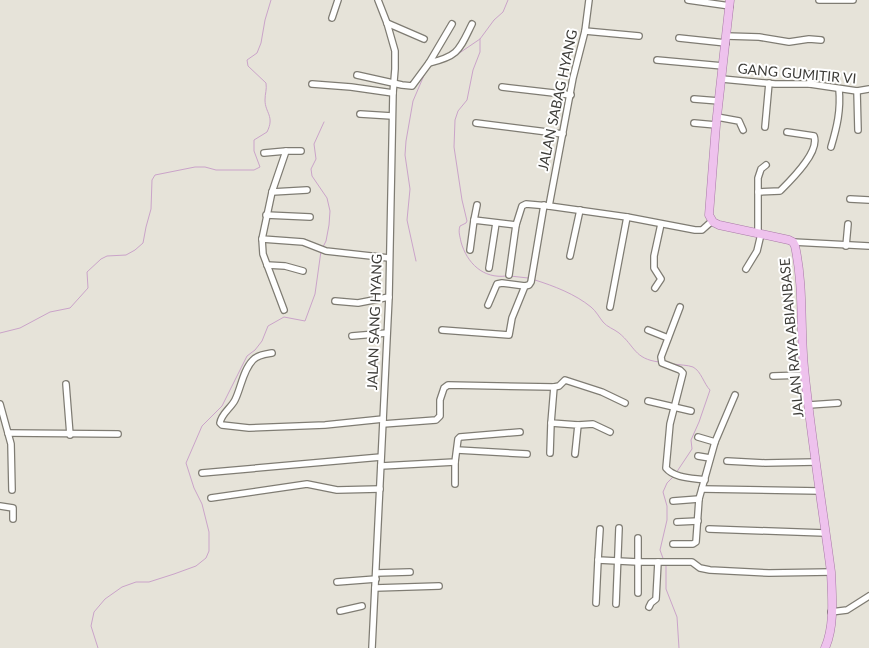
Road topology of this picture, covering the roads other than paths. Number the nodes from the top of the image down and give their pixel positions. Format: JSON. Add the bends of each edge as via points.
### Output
{"nodes":[{"id":1,"x":338,"y":0,"type":"edge"},
{"id":2,"x":378,"y":0,"type":"edge"},
{"id":3,"x":589,"y":0,"type":"edge"},
{"id":4,"x":688,"y":0,"type":"edge"},
{"id":5,"x":819,"y":0,"type":"edge"},
{"id":6,"x":853,"y":0,"type":"edge"},
{"id":7,"x":730,"y":3,"type":"edge"},
{"id":8,"x":332,"y":18,"type":"dead end"},
{"id":9,"x":387,"y":23,"type":"junction"},
{"id":10,"x":452,"y":24,"type":"dead end"},
{"id":11,"x":472,"y":24,"type":"dead end"},
{"id":12,"x":584,"y":31,"type":"junction"},
{"id":13,"x":639,"y":36,"type":"dead end"},
{"id":14,"x":679,"y":38,"type":"dead end"},
{"id":15,"x":424,"y":39,"type":"dead end"},
{"id":16,"x":726,"y":40,"type":"junction"},
{"id":17,"x":822,"y":40,"type":"dead end"},
{"id":18,"x":658,"y":60,"type":"dead end"},
{"id":19,"x":429,"y":63,"type":"junction"},
{"id":20,"x":723,"y":66,"type":"junction"},
{"id":21,"x":810,"y":74,"type":"dead end"},
{"id":22,"x":357,"y":75,"type":"dead end"},
{"id":23,"x":722,"y":79,"type":"junction"},
{"id":24,"x":394,"y":83,"type":"junction"},
{"id":25,"x":312,"y":84,"type":"dead end"},
{"id":26,"x":769,"y":84,"type":"junction"},
{"id":27,"x":810,"y":84,"type":"junction"},
{"id":28,"x":502,"y":87,"type":"dead end"},
{"id":29,"x":869,"y":89,"type":"edge"},
{"id":30,"x":839,"y":90,"type":"junction"},
{"id":31,"x":857,"y":91,"type":"junction"},
{"id":32,"x":393,"y":93,"type":"junction"},
{"id":33,"x":571,"y":95,"type":"junction"},
{"id":34,"x":694,"y":99,"type":"dead end"},
{"id":35,"x":719,"y":100,"type":"junction"},
{"id":36,"x":360,"y":114,"type":"dead end"},
{"id":37,"x":392,"y":116,"type":"junction"},
{"id":38,"x":717,"y":121,"type":"junction"},
{"id":39,"x":476,"y":123,"type":"dead end"},
{"id":40,"x":694,"y":124,"type":"dead end"},
{"id":41,"x":766,"y":127,"type":"dead end"},
{"id":42,"x":743,"y":130,"type":"dead end"},
{"id":43,"x":858,"y":130,"type":"dead end"},
{"id":44,"x":786,"y":132,"type":"dead end"},
{"id":45,"x":563,"y":134,"type":"junction"},
{"id":46,"x":832,"y":147,"type":"dead end"},
{"id":47,"x":286,"y":151,"type":"junction"},
{"id":48,"x":301,"y":151,"type":"dead end"},
{"id":49,"x":264,"y":153,"type":"dead end"},
{"id":50,"x":766,"y":165,"type":"dead end"},
{"id":51,"x":307,"y":190,"type":"dead end"},
{"id":52,"x":272,"y":192,"type":"junction"},
{"id":53,"x":758,"y":192,"type":"junction"},
{"id":54,"x":850,"y":199,"type":"dead end"},
{"id":55,"x":869,"y":200,"type":"edge"},
{"id":56,"x":477,"y":205,"type":"dead end"},
{"id":57,"x":546,"y":205,"type":"junction"},
{"id":58,"x":580,"y":210,"type":"junction"},
{"id":59,"x":266,"y":215,"type":"junction"},
{"id":60,"x":310,"y":217,"type":"dead end"},
{"id":61,"x":627,"y":217,"type":"junction"},
{"id":62,"x":474,"y":220,"type":"junction"},
{"id":63,"x":712,"y":221,"type":"junction"},
{"id":64,"x":496,"y":223,"type":"junction"},
{"id":65,"x":661,"y":224,"type":"junction"},
{"id":66,"x":848,"y":224,"type":"dead end"},
{"id":67,"x":516,"y":225,"type":"junction"},
{"id":68,"x":759,"y":233,"type":"junction"},
{"id":69,"x":262,"y":239,"type":"junction"},
{"id":70,"x":793,"y":242,"type":"junction"},
{"id":71,"x":846,"y":246,"type":"junction"},
{"id":72,"x":869,"y":246,"type":"edge"},
{"id":73,"x":470,"y":250,"type":"dead end"},
{"id":74,"x":570,"y":256,"type":"dead end"},
{"id":75,"x":389,"y":258,"type":"junction"},
{"id":76,"x":267,"y":265,"type":"junction"},
{"id":77,"x":489,"y":268,"type":"dead end"},
{"id":78,"x":746,"y":269,"type":"dead end"},
{"id":79,"x":303,"y":271,"type":"dead end"},
{"id":80,"x":509,"y":275,"type":"dead end"},
{"id":81,"x":525,"y":286,"type":"junction"},
{"id":82,"x":655,"y":288,"type":"dead end"},
{"id":83,"x":389,"y":297,"type":"junction"},
{"id":84,"x":335,"y":301,"type":"dead end"},
{"id":85,"x":488,"y":305,"type":"dead end"},
{"id":86,"x":610,"y":306,"type":"dead end"},
{"id":87,"x":680,"y":307,"type":"dead end"},
{"id":88,"x":284,"y":310,"type":"dead end"},
{"id":89,"x":442,"y":330,"type":"dead end"},
{"id":90,"x":648,"y":330,"type":"dead end"},
{"id":91,"x":387,"y":333,"type":"junction"},
{"id":92,"x":352,"y":336,"type":"dead end"},
{"id":93,"x":668,"y":338,"type":"junction"},
{"id":94,"x":272,"y":353,"type":"dead end"},
{"id":95,"x":805,"y":375,"type":"junction"},
{"id":96,"x":773,"y":376,"type":"dead end"},
{"id":97,"x":66,"y":384,"type":"dead end"},
{"id":98,"x":554,"y":387,"type":"junction"},
{"id":99,"x":735,"y":395,"type":"dead end"},
{"id":100,"x":648,"y":401,"type":"dead end"},
{"id":101,"x":838,"y":402,"type":"dead end"},
{"id":102,"x":625,"y":403,"type":"dead end"},
{"id":103,"x":0,"y":404,"type":"edge"},
{"id":104,"x":808,"y":405,"type":"junction"},
{"id":105,"x":675,"y":407,"type":"junction"},
{"id":106,"x":691,"y":411,"type":"dead end"},
{"id":107,"x":383,"y":422,"type":"junction"},
{"id":108,"x":551,"y":423,"type":"junction"},
{"id":109,"x":578,"y":425,"type":"junction"},
{"id":110,"x":5,"y":430,"type":"edge"},
{"id":111,"x":520,"y":432,"type":"dead end"},
{"id":112,"x":610,"y":432,"type":"dead end"},
{"id":113,"x":118,"y":434,"type":"dead end"},
{"id":114,"x":70,"y":435,"type":"junction"},
{"id":115,"x":698,"y":437,"type":"dead end"},
{"id":116,"x":715,"y":442,"type":"junction"},
{"id":117,"x":457,"y":450,"type":"junction"},
{"id":118,"x":550,"y":453,"type":"dead end"},
{"id":119,"x":527,"y":454,"type":"dead end"},
{"id":120,"x":575,"y":454,"type":"dead end"},
{"id":121,"x":698,"y":456,"type":"dead end"},
{"id":122,"x":382,"y":457,"type":"junction"},
{"id":123,"x":710,"y":458,"type":"junction"},
{"id":124,"x":727,"y":461,"type":"dead end"},
{"id":125,"x":455,"y":462,"type":"junction"},
{"id":126,"x":816,"y":462,"type":"junction"},
{"id":127,"x":381,"y":466,"type":"junction"},
{"id":128,"x":202,"y":473,"type":"dead end"},
{"id":129,"x":704,"y":480,"type":"junction"},
{"id":130,"x":455,"y":484,"type":"dead end"},
{"id":131,"x":702,"y":489,"type":"junction"},
{"id":132,"x":12,"y":490,"type":"dead end"},
{"id":133,"x":380,"y":490,"type":"junction"},
{"id":134,"x":820,"y":491,"type":"junction"},
{"id":135,"x":211,"y":498,"type":"dead end"},
{"id":136,"x":699,"y":499,"type":"junction"},
{"id":137,"x":673,"y":501,"type":"dead end"},
{"id":138,"x":0,"y":506,"type":"edge"},
{"id":139,"x":13,"y":519,"type":"dead end"},
{"id":140,"x":698,"y":521,"type":"junction"},
{"id":141,"x":677,"y":522,"type":"dead end"},
{"id":142,"x":620,"y":528,"type":"dead end"},
{"id":143,"x":600,"y":529,"type":"dead end"},
{"id":144,"x":708,"y":529,"type":"dead end"},
{"id":145,"x":825,"y":533,"type":"junction"},
{"id":146,"x":638,"y":538,"type":"dead end"},
{"id":147,"x":673,"y":544,"type":"dead end"},
{"id":148,"x":598,"y":560,"type":"junction"},
{"id":149,"x":618,"y":561,"type":"junction"},
{"id":150,"x":638,"y":562,"type":"junction"},
{"id":151,"x":659,"y":562,"type":"junction"},
{"id":152,"x":410,"y":572,"type":"dead end"},
{"id":153,"x":830,"y":572,"type":"junction"},
{"id":154,"x":376,"y":576,"type":"junction"},
{"id":155,"x":336,"y":582,"type":"dead end"},
{"id":156,"x":439,"y":586,"type":"dead end"},
{"id":157,"x":375,"y":588,"type":"junction"},
{"id":158,"x":638,"y":593,"type":"dead end"},
{"id":159,"x":868,"y":600,"type":"edge"},
{"id":160,"x":596,"y":603,"type":"dead end"},
{"id":161,"x":616,"y":604,"type":"dead end"},
{"id":162,"x":362,"y":606,"type":"dead end"},
{"id":163,"x":650,"y":606,"type":"dead end"},
{"id":164,"x":340,"y":611,"type":"dead end"},
{"id":165,"x":831,"y":612,"type":"junction"},
{"id":166,"x":372,"y":648,"type":"edge"},
{"id":167,"x":825,"y":648,"type":"edge"}],
"edges":[{"from":1,"to":8,"type":"street"},
{"from":2,"to":9,"type":"street","name":"JALAN SANG HYANG"},
{"from":3,"to":12,"type":"street","name":"JALAN SABAG HYANG"},
{"from":4,"to":7,"type":"street"},
{"from":5,"to":6,"type":"street"},
{"from":7,"to":16,"type":"main road"},
{"from":9,"to":15,"type":"street"},
{"from":9,"to":24,"type":"street","name":"JALAN SANG HYANG","via":[[395,56]]},
{"from":10,"to":19,"type":"street"},
{"from":11,"to":19,"type":"street","via":[[459,50],[444,60]]},
{"from":12,"to":13,"type":"street"},
{"from":12,"to":33,"type":"street","name":"JALAN SABAG HYANG"},
{"from":14,"to":16,"type":"street"},
{"from":16,"to":17,"type":"street"},
{"from":16,"to":20,"type":"main road"},
{"from":18,"to":20,"type":"street"},
{"from":19,"to":24,"type":"street","via":[[412,86]]},
{"from":20,"to":23,"type":"main road"},
{"from":21,"to":27,"type":"street"},
{"from":22,"to":24,"type":"street"},
{"from":23,"to":26,"type":"street","name":"GANG GUMITIR VI"},
{"from":23,"to":35,"type":"main road"},
{"from":24,"to":32,"type":"street","name":"JALAN SANG HYANG"},
{"from":25,"to":32,"type":"street"},
{"from":26,"to":27,"type":"street","name":"GANG GUMITIR VI"},
{"from":26,"to":41,"type":"street"},
{"from":27,"to":30,"type":"street","name":"GANG GUMITIR VI"},
{"from":28,"to":33,"type":"street"},
{"from":29,"to":31,"type":"street","name":"GANG GUMITIR VI"},
{"from":30,"to":31,"type":"street","name":"GANG GUMITIR VI"},
{"from":30,"to":46,"type":"street","via":[[839,117]]},
{"from":31,"to":43,"type":"street"},
{"from":32,"to":37,"type":"street","name":"JALAN SANG HYANG"},
{"from":33,"to":45,"type":"street","name":"JALAN SABAG HYANG"},
{"from":34,"to":35,"type":"street"},
{"from":35,"to":38,"type":"main road"},
{"from":36,"to":37,"type":"street"},
{"from":37,"to":75,"type":"street","name":"JALAN SANG HYANG"},
{"from":38,"to":40,"type":"street"},
{"from":38,"to":42,"type":"street","via":[[739,121]]},
{"from":38,"to":63,"type":"main road","via":[[709,209]]},
{"from":39,"to":45,"type":"street"},
{"from":44,"to":53,"type":"street","via":[[814,136],[812,152],[780,191]]},
{"from":45,"to":57,"type":"street","name":"JALAN SABAG HYANG"},
{"from":47,"to":48,"type":"street"},
{"from":47,"to":49,"type":"street"},
{"from":47,"to":52,"type":"street"},
{"from":50,"to":53,"type":"street","via":[[759,172]]},
{"from":51,"to":52,"type":"street"},
{"from":52,"to":59,"type":"street"},
{"from":53,"to":68,"type":"street"},
{"from":54,"to":55,"type":"street"},
{"from":56,"to":62,"type":"street"},
{"from":57,"to":58,"type":"street"},
{"from":57,"to":67,"type":"street","via":[[524,205]]},
{"from":57,"to":81,"type":"street","name":"JALAN SABAG HYANG","via":[[531,282]]},
{"from":58,"to":61,"type":"street"},
{"from":58,"to":74,"type":"street"},
{"from":59,"to":60,"type":"street"},
{"from":59,"to":69,"type":"street"},
{"from":61,"to":65,"type":"street"},
{"from":61,"to":86,"type":"street"},
{"from":62,"to":64,"type":"street"},
{"from":62,"to":73,"type":"street"},
{"from":63,"to":65,"type":"street","via":[[700,230]]},
{"from":63,"to":68,"type":"main road","name":"JALAN RAYA ABIANBASE"},
{"from":64,"to":67,"type":"street"},
{"from":64,"to":77,"type":"street"},
{"from":65,"to":82,"type":"street","via":[[654,256],[654,268],[661,279]]},
{"from":66,"to":71,"type":"street"},
{"from":67,"to":80,"type":"street"},
{"from":68,"to":70,"type":"main road","name":"JALAN RAYA ABIANBASE"},
{"from":68,"to":78,"type":"street","via":[[757,250]]},
{"from":69,"to":75,"type":"street","via":[[303,242],[326,251]]},
{"from":69,"to":76,"type":"street"},
{"from":70,"to":71,"type":"street"},
{"from":70,"to":95,"type":"main road","name":"JALAN RAYA ABIANBASE","via":[[802,286]]},
{"from":71,"to":72,"type":"street"},
{"from":75,"to":83,"type":"street","name":"JALAN SANG HYANG"},
{"from":76,"to":79,"type":"street"},
{"from":76,"to":88,"type":"street"},
{"from":81,"to":85,"type":"street","via":[[499,283]]},
{"from":81,"to":89,"type":"street","name":"JALAN SABAG HYANG","via":[[508,335]]},
{"from":83,"to":84,"type":"street","via":[[358,303]]},
{"from":83,"to":91,"type":"street","name":"JALAN SANG HYANG"},
{"from":87,"to":93,"type":"street"},
{"from":90,"to":93,"type":"street"},
{"from":91,"to":92,"type":"street"},
{"from":91,"to":107,"type":"street","name":"JALAN SANG HYANG"},
{"from":93,"to":105,"type":"street","via":[[662,363],[683,372]]},
{"from":94,"to":107,"type":"street","via":[[253,360],[233,404],[221,418],[222,425],[249,428]]},
{"from":95,"to":96,"type":"street"},
{"from":95,"to":104,"type":"main road","name":"JALAN RAYA ABIANBASE"},
{"from":97,"to":114,"type":"street"},
{"from":98,"to":102,"type":"street","via":[[565,380]]},
{"from":98,"to":107,"type":"street","via":[[451,385],[444,388],[440,416],[436,420]]},
{"from":98,"to":108,"type":"street"},
{"from":99,"to":116,"type":"street"},
{"from":100,"to":105,"type":"street"},
{"from":101,"to":104,"type":"street"},
{"from":103,"to":110,"type":"street"},
{"from":104,"to":126,"type":"main road","name":"JALAN RAYA ABIANBASE"},
{"from":105,"to":106,"type":"street"},
{"from":105,"to":129,"type":"street","via":[[670,424],[667,470]]},
{"from":107,"to":122,"type":"street","name":"JALAN SANG HYANG"},
{"from":108,"to":109,"type":"street"},
{"from":108,"to":118,"type":"street"},
{"from":109,"to":112,"type":"street","via":[[593,424]]},
{"from":109,"to":120,"type":"street"},
{"from":110,"to":114,"type":"street"},
{"from":110,"to":132,"type":"street","via":[[11,444]]},
{"from":111,"to":117,"type":"street","via":[[460,437]]},
{"from":113,"to":114,"type":"street"},
{"from":115,"to":116,"type":"street"},
{"from":116,"to":123,"type":"street"},
{"from":117,"to":119,"type":"street"},
{"from":117,"to":125,"type":"street"},
{"from":121,"to":123,"type":"street"},
{"from":122,"to":127,"type":"street","name":"JALAN SANG HYANG"},
{"from":122,"to":128,"type":"street"},
{"from":123,"to":129,"type":"street"},
{"from":124,"to":126,"type":"street"},
{"from":125,"to":127,"type":"street"},
{"from":125,"to":130,"type":"street"},
{"from":126,"to":134,"type":"main road","name":"JALAN RAYA ABIANBASE"},
{"from":127,"to":133,"type":"street","name":"JALAN SANG HYANG"},
{"from":129,"to":131,"type":"street"},
{"from":131,"to":134,"type":"street"},
{"from":131,"to":136,"type":"street"},
{"from":133,"to":135,"type":"street","via":[[337,490],[307,484]]},
{"from":133,"to":154,"type":"street","name":"JALAN SANG HYANG"},
{"from":134,"to":145,"type":"main road","name":"JALAN RAYA ABIANBASE"},
{"from":136,"to":137,"type":"street"},
{"from":136,"to":140,"type":"street"},
{"from":138,"to":139,"type":"street","via":[[14,508]]},
{"from":140,"to":141,"type":"street"},
{"from":140,"to":147,"type":"street","via":[[694,543]]},
{"from":142,"to":149,"type":"street"},
{"from":143,"to":148,"type":"street"},
{"from":144,"to":145,"type":"street"},
{"from":145,"to":153,"type":"main road","name":"JALAN RAYA ABIANBASE"},
{"from":146,"to":150,"type":"street"},
{"from":148,"to":149,"type":"street"},
{"from":148,"to":160,"type":"street"},
{"from":149,"to":150,"type":"street"},
{"from":149,"to":161,"type":"street"},
{"from":150,"to":151,"type":"street"},
{"from":150,"to":158,"type":"street"},
{"from":151,"to":153,"type":"street","via":[[692,562],[710,570]]},
{"from":151,"to":163,"type":"street","via":[[656,599]]},
{"from":152,"to":154,"type":"street"},
{"from":153,"to":165,"type":"main road","name":"JALAN RAYA ABIANBASE"},
{"from":154,"to":155,"type":"street"},
{"from":154,"to":157,"type":"street","name":"JALAN SANG HYANG"},
{"from":156,"to":157,"type":"street"},
{"from":157,"to":166,"type":"street","name":"JALAN SANG HYANG"},
{"from":159,"to":165,"type":"street","via":[[844,611]]},
{"from":162,"to":164,"type":"street"},
{"from":165,"to":167,"type":"main road","name":"JALAN RAYA ABIANBASE"}]}
